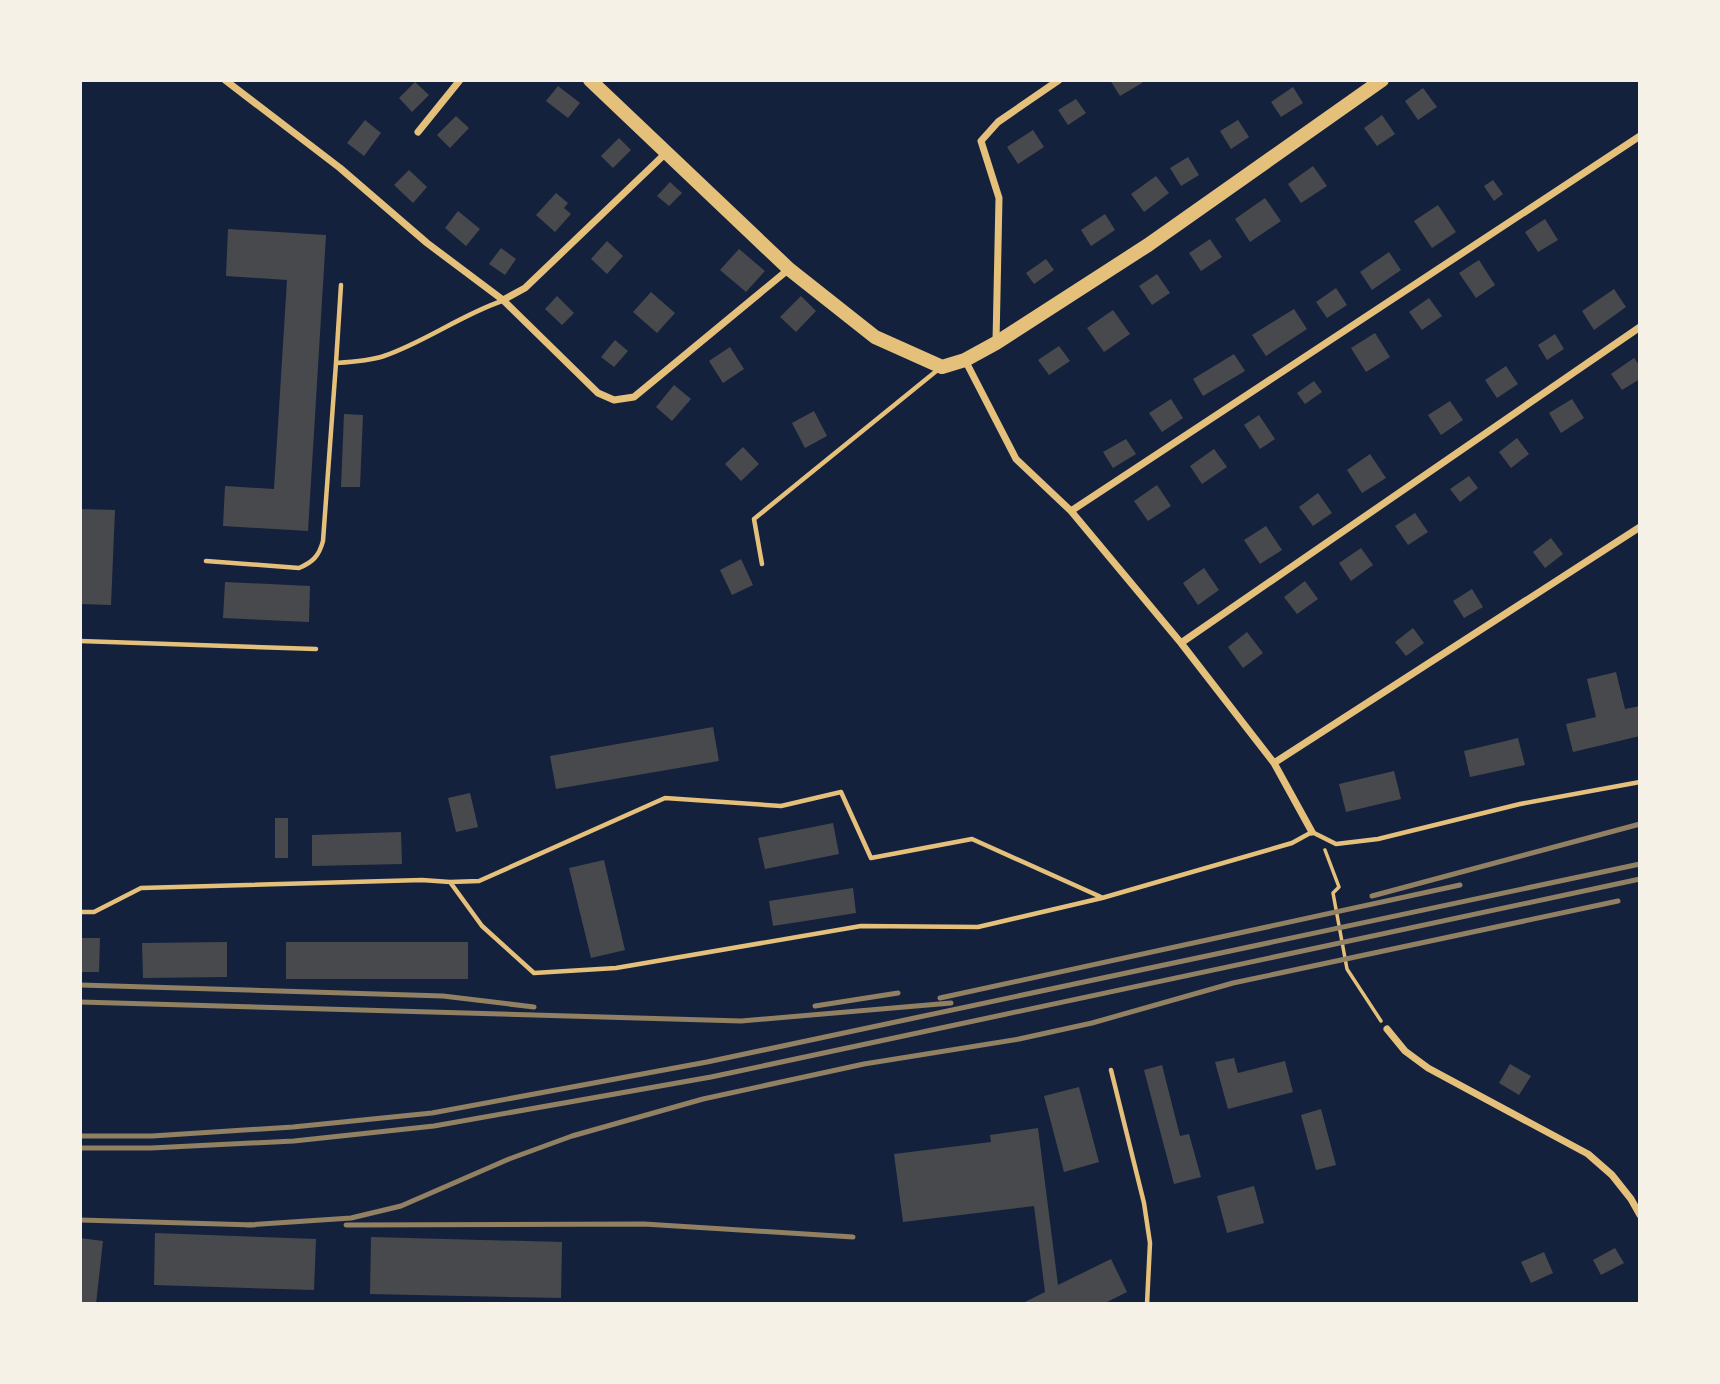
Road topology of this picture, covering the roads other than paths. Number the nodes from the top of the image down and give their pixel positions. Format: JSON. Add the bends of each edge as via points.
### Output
{"nodes":[{"id":1,"x":225,"y":80,"type":"edge"},
{"id":2,"x":460,"y":80,"type":"edge"},
{"id":3,"x":590,"y":80,"type":"edge"},
{"id":4,"x":1059,"y":80,"type":"edge"},
{"id":5,"x":1382,"y":80,"type":"edge"},
{"id":6,"x":418,"y":132,"type":"dead end"},
{"id":7,"x":1640,"y":136,"type":"edge"},
{"id":8,"x":667,"y":152,"type":"junction"},
{"id":9,"x":789,"y":270,"type":"junction"},
{"id":10,"x":341,"y":285,"type":"dead end"},
{"id":11,"x":503,"y":300,"type":"junction"},
{"id":12,"x":1640,"y":327,"type":"edge"},
{"id":13,"x":996,"y":343,"type":"junction"},
{"id":14,"x":965,"y":360,"type":"junction"},
{"id":15,"x":336,"y":363,"type":"junction"},
{"id":16,"x":942,"y":367,"type":"junction"},
{"id":17,"x":1071,"y":511,"type":"junction"},
{"id":18,"x":1640,"y":527,"type":"edge"},
{"id":19,"x":206,"y":561,"type":"dead end"},
{"id":20,"x":762,"y":564,"type":"dead end"},
{"id":21,"x":80,"y":641,"type":"edge"},
{"id":22,"x":1181,"y":643,"type":"junction"},
{"id":23,"x":316,"y":649,"type":"dead end"},
{"id":24,"x":1274,"y":763,"type":"junction"},
{"id":25,"x":1640,"y":782,"type":"edge"},
{"id":26,"x":1312,"y":832,"type":"junction"},
{"id":27,"x":450,"y":881,"type":"junction"},
{"id":28,"x":1102,"y":898,"type":"junction"},
{"id":29,"x":80,"y":912,"type":"edge"},
{"id":30,"x":1387,"y":1029,"type":"road end"},
{"id":31,"x":1111,"y":1070,"type":"dead end"},
{"id":32,"x":1640,"y":1215,"type":"edge"},
{"id":33,"x":1147,"y":1304,"type":"edge"}],
"edges":[{"from":1,"to":11,"type":"street"},
{"from":2,"to":6,"type":"street"},
{"from":3,"to":8,"type":"main road"},
{"from":4,"to":13,"type":"street","via":[[998,122],[981,141],[999,198]]},
{"from":5,"to":13,"type":"main road","via":[[1148,245]]},
{"from":7,"to":17,"type":"street"},
{"from":8,"to":9,"type":"main road"},
{"from":8,"to":11,"type":"street","via":[[525,288]]},
{"from":9,"to":11,"type":"street","via":[[634,397],[614,400],[598,393]]},
{"from":9,"to":16,"type":"main road","via":[[875,337]]},
{"from":10,"to":15,"type":"lane"},
{"from":11,"to":15,"type":"lane","via":[[383,356]]},
{"from":12,"to":22,"type":"street"},
{"from":13,"to":14,"type":"main road"},
{"from":14,"to":16,"type":"main road"},
{"from":14,"to":17,"type":"street","via":[[1016,459]]},
{"from":15,"to":19,"type":"lane","via":[[319,554],[299,568]]},
{"from":16,"to":20,"type":"lane","via":[[754,519]]},
{"from":17,"to":22,"type":"street"},
{"from":18,"to":24,"type":"street"},
{"from":21,"to":23,"type":"lane"},
{"from":22,"to":24,"type":"street"},
{"from":24,"to":26,"type":"street"},
{"from":25,"to":26,"type":"lane","via":[[1520,804],[1378,839],[1336,844]]},
{"from":26,"to":28,"type":"lane","via":[[1292,843]]},
{"from":27,"to":28,"type":"lane","via":[[482,926],[534,973],[615,968],[862,926],[978,927]]},
{"from":27,"to":28,"type":"lane","via":[[479,881],[665,798],[781,806],[841,792],[871,858],[972,839]]},
{"from":27,"to":29,"type":"lane","via":[[141,888],[94,912]]},
{"from":30,"to":32,"type":"street","via":[[1405,1051],[1428,1068],[1588,1154],[1612,1175]]},
{"from":31,"to":33,"type":"lane","via":[[1144,1203],[1150,1243]]}]}
